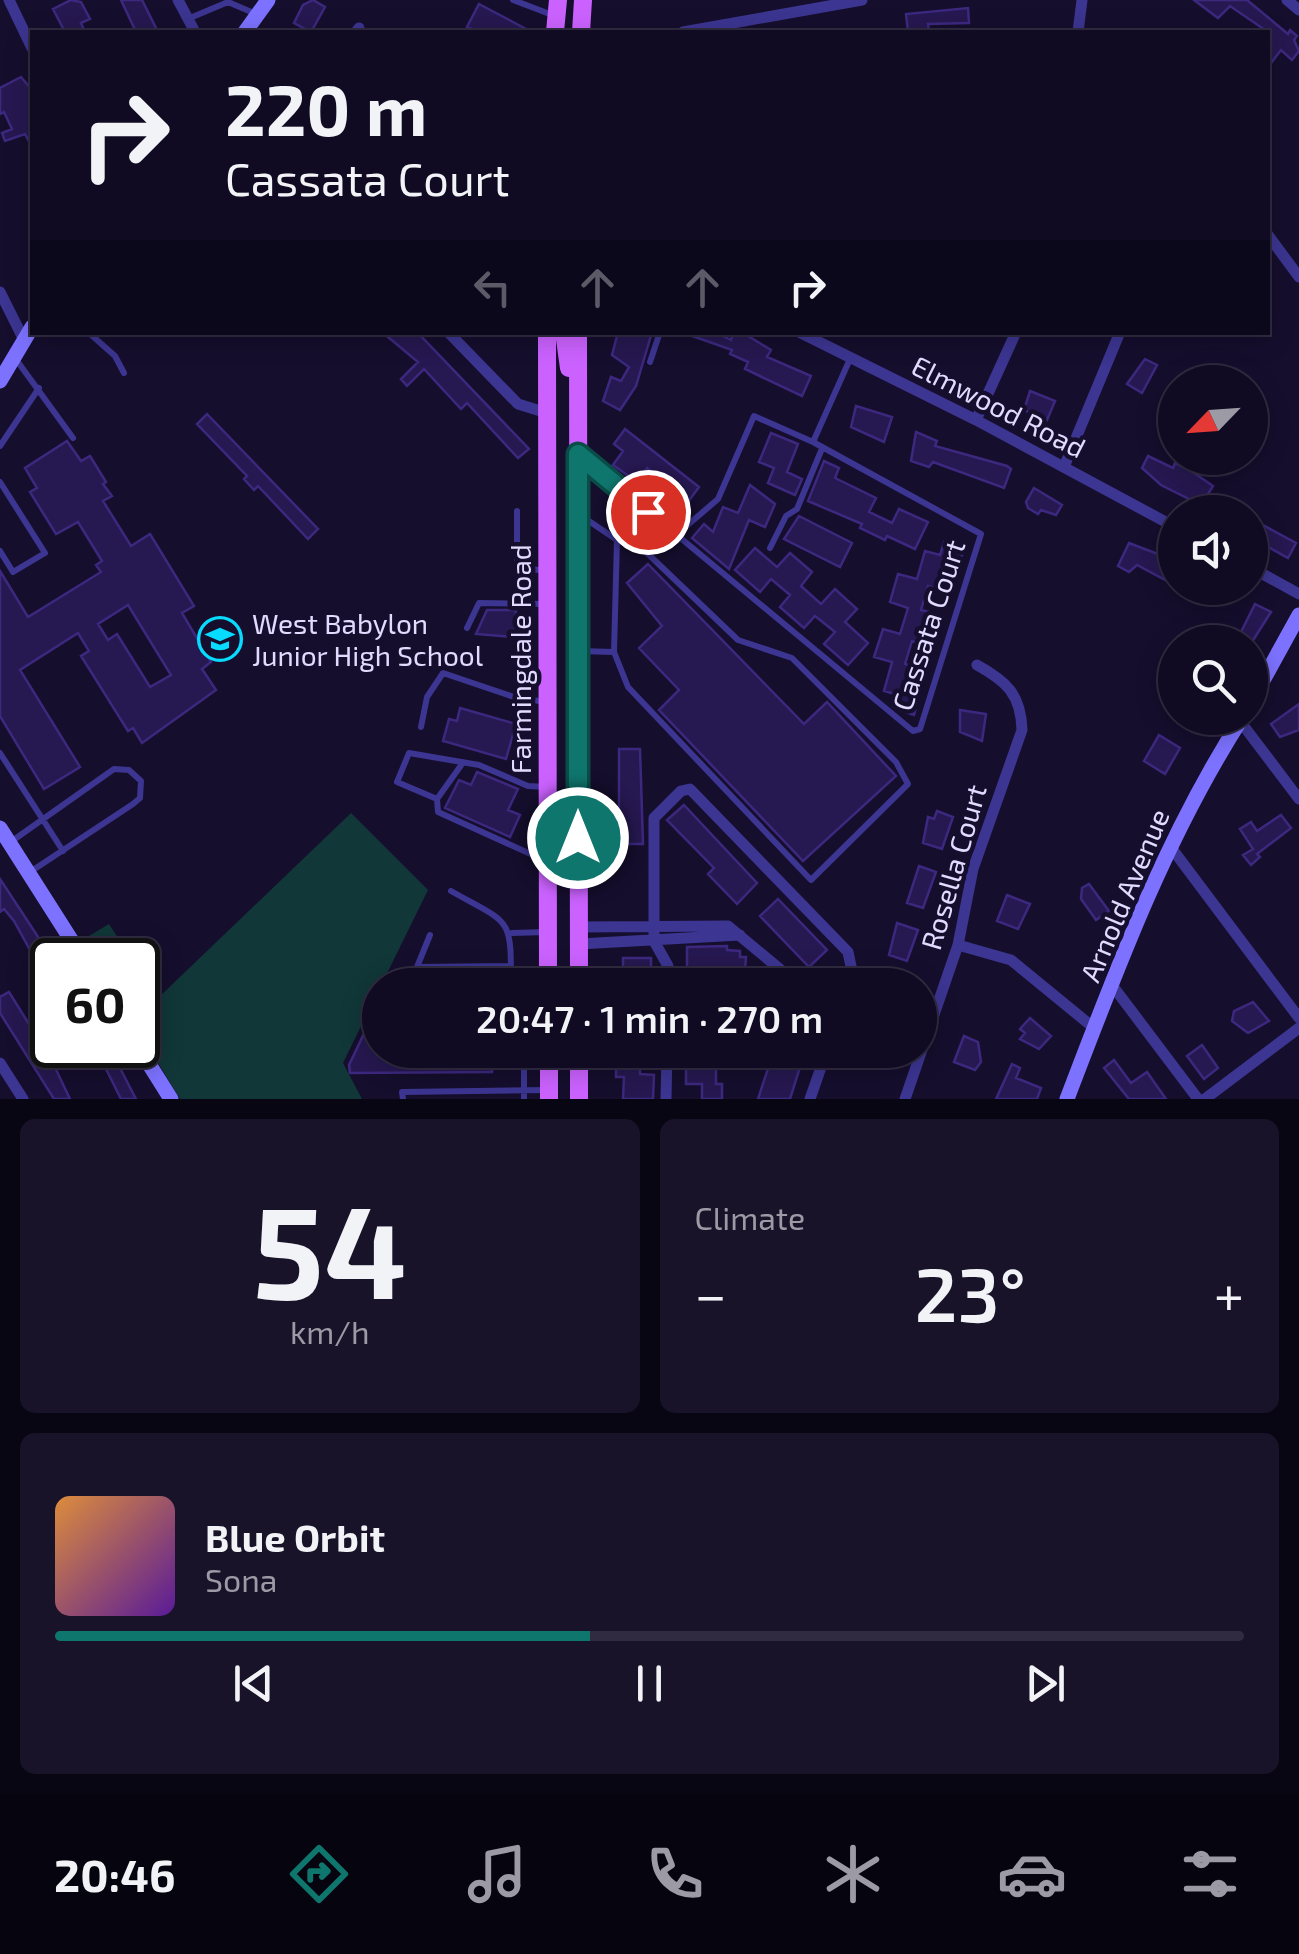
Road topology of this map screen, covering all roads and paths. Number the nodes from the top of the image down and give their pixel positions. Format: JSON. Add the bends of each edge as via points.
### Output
{"nodes":[{"id":1,"x":9,"y":0,"type":"edge"},
{"id":2,"x":178,"y":0,"type":"edge"},
{"id":3,"x":268,"y":0,"type":"edge"},
{"id":4,"x":513,"y":0,"type":"edge"},
{"id":5,"x":583,"y":0,"type":"edge"},
{"id":6,"x":862,"y":0,"type":"edge"},
{"id":7,"x":1082,"y":0,"type":"edge"},
{"id":8,"x":1287,"y":0,"type":"edge"},
{"id":9,"x":1299,"y":10,"type":"edge"},
{"id":10,"x":257,"y":15,"type":"junction"},
{"id":11,"x":556,"y":16,"type":"edge"},
{"id":12,"x":188,"y":19,"type":"junction"},
{"id":13,"x":194,"y":30,"type":"edge"},
{"id":14,"x":246,"y":30,"type":"edge"},
{"id":15,"x":581,"y":30,"type":"edge"},
{"id":16,"x":694,"y":30,"type":"edge"},
{"id":17,"x":1078,"y":30,"type":"edge"},
{"id":18,"x":30,"y":44,"type":"edge"},
{"id":19,"x":1270,"y":238,"type":"edge"},
{"id":20,"x":1299,"y":277,"type":"edge"},
{"id":21,"x":0,"y":292,"type":"edge"},
{"id":22,"x":28,"y":332,"type":"edge"},
{"id":23,"x":91,"y":335,"type":"edge"},
{"id":24,"x":451,"y":335,"type":"edge"},
{"id":25,"x":547,"y":335,"type":"edge"},
{"id":26,"x":565,"y":335,"type":"edge"},
{"id":27,"x":578,"y":335,"type":"edge"},
{"id":28,"x":659,"y":335,"type":"edge"},
{"id":29,"x":804,"y":335,"type":"edge"},
{"id":30,"x":1015,"y":335,"type":"edge"},
{"id":31,"x":1119,"y":335,"type":"edge"},
{"id":32,"x":7,"y":355,"type":"edge"},
{"id":33,"x":850,"y":359,"type":"junction"},
{"id":34,"x":650,"y":362,"type":"dead end"},
{"id":35,"x":124,"y":373,"type":"dead end"},
{"id":36,"x":0,"y":381,"type":"edge"},
{"id":37,"x":38,"y":388,"type":"junction"},
{"id":38,"x":578,"y":408,"type":"junction"},
{"id":39,"x":547,"y":413,"type":"junction"},
{"id":40,"x":976,"y":420,"type":"junction"},
{"id":41,"x":73,"y":438,"type":"dead end"},
{"id":42,"x":813,"y":442,"type":"junction"},
{"id":43,"x":0,"y":446,"type":"edge"},
{"id":44,"x":821,"y":451,"type":"junction"},
{"id":45,"x":578,"y":454,"type":"junction"},
{"id":46,"x":1064,"y":467,"type":"junction"},
{"id":47,"x":0,"y":482,"type":"edge"},
{"id":48,"x":517,"y":511,"type":"dead end"},
{"id":49,"x":578,"y":514,"type":"junction"},
{"id":50,"x":1158,"y":518,"type":"edge"},
{"id":51,"x":676,"y":535,"type":"junction"},
{"id":52,"x":616,"y":540,"type":"junction"},
{"id":53,"x":770,"y":548,"type":"dead end"},
{"id":54,"x":0,"y":551,"type":"edge"},
{"id":55,"x":547,"y":570,"type":"junction"},
{"id":56,"x":1268,"y":577,"type":"edge"},
{"id":57,"x":1299,"y":594,"type":"edge"},
{"id":58,"x":547,"y":604,"type":"junction"},
{"id":59,"x":1299,"y":615,"type":"edge"},
{"id":60,"x":467,"y":628,"type":"dead end"},
{"id":61,"x":578,"y":651,"type":"junction"},
{"id":62,"x":614,"y":652,"type":"junction"},
{"id":63,"x":976,"y":665,"type":"dead end"},
{"id":64,"x":548,"y":667,"type":"junction"},
{"id":65,"x":1268,"y":671,"type":"edge"},
{"id":66,"x":548,"y":702,"type":"junction"},
{"id":67,"x":578,"y":724,"type":"junction"},
{"id":68,"x":548,"y":726,"type":"junction"},
{"id":69,"x":421,"y":727,"type":"dead end"},
{"id":70,"x":1230,"y":735,"type":"edge"},
{"id":71,"x":1253,"y":735,"type":"edge"},
{"id":72,"x":0,"y":752,"type":"edge"},
{"id":73,"x":464,"y":764,"type":"junction"},
{"id":74,"x":578,"y":784,"type":"junction"},
{"id":75,"x":548,"y":787,"type":"junction"},
{"id":76,"x":437,"y":799,"type":"junction"},
{"id":77,"x":1299,"y":799,"type":"edge"},
{"id":78,"x":42,"y":819,"type":"junction"},
{"id":79,"x":0,"y":828,"type":"edge"},
{"id":80,"x":9,"y":842,"type":"junction"},
{"id":81,"x":1170,"y":846,"type":"junction"},
{"id":82,"x":63,"y":851,"type":"junction"},
{"id":83,"x":548,"y":861,"type":"junction"},
{"id":84,"x":29,"y":873,"type":"junction"},
{"id":85,"x":451,"y":891,"type":"dead end"},
{"id":86,"x":548,"y":932,"type":"junction"},
{"id":87,"x":430,"y":934,"type":"dead end"},
{"id":88,"x":512,"y":934,"type":"junction"},
{"id":89,"x":579,"y":935,"type":"junction"},
{"id":90,"x":654,"y":935,"type":"junction"},
{"id":91,"x":70,"y":938,"type":"edge"},
{"id":92,"x":958,"y":945,"type":"junction"},
{"id":93,"x":512,"y":966,"type":"joint"},
{"id":94,"x":548,"y":968,"type":"edge"},
{"id":95,"x":579,"y":968,"type":"edge"},
{"id":96,"x":668,"y":968,"type":"edge"},
{"id":97,"x":779,"y":968,"type":"edge"},
{"id":98,"x":851,"y":968,"type":"edge"},
{"id":99,"x":1112,"y":986,"type":"junction"},
{"id":100,"x":1299,"y":1018,"type":"edge"},
{"id":101,"x":1094,"y":1028,"type":"junction"},
{"id":102,"x":1299,"y":1028,"type":"edge"},
{"id":103,"x":0,"y":1062,"type":"edge"},
{"id":104,"x":151,"y":1068,"type":"edge"},
{"id":105,"x":524,"y":1068,"type":"edge"},
{"id":106,"x":548,"y":1068,"type":"edge"},
{"id":107,"x":579,"y":1068,"type":"edge"},
{"id":108,"x":667,"y":1068,"type":"edge"},
{"id":109,"x":821,"y":1068,"type":"edge"},
{"id":110,"x":549,"y":1094,"type":"edge"},
{"id":111,"x":524,"y":1095,"type":"edge"},
{"id":112,"x":23,"y":1099,"type":"edge"},
{"id":113,"x":171,"y":1099,"type":"edge"},
{"id":114,"x":402,"y":1099,"type":"edge"},
{"id":115,"x":579,"y":1099,"type":"edge"},
{"id":116,"x":666,"y":1099,"type":"edge"},
{"id":117,"x":810,"y":1099,"type":"edge"},
{"id":118,"x":904,"y":1099,"type":"edge"},
{"id":119,"x":1067,"y":1099,"type":"edge"},
{"id":120,"x":1202,"y":1099,"type":"edge"}],
"edges":[{"from":1,"to":18,"type":"street"},
{"from":2,"to":12,"type":"street"},
{"from":3,"to":10,"type":"street"},
{"from":4,"to":11,"type":"lane"},
{"from":5,"to":15,"type":"main road"},
{"from":6,"to":16,"type":"street"},
{"from":7,"to":17,"type":"street"},
{"from":8,"to":9,"type":"street"},
{"from":10,"to":12,"type":"lane","via":[[228,2]]},
{"from":10,"to":14,"type":"street"},
{"from":12,"to":13,"type":"street"},
{"from":19,"to":20,"type":"street"},
{"from":21,"to":22,"type":"street"},
{"from":22,"to":32,"type":"street"},
{"from":23,"to":35,"type":"lane"},
{"from":24,"to":39,"type":"street","via":[[518,404]]},
{"from":25,"to":39,"type":"main road","name":"Farmingdale Road"},
{"from":26,"to":38,"type":"main road"},
{"from":27,"to":38,"type":"main road","name":"Farmingdale Road"},
{"from":28,"to":34,"type":"lane"},
{"from":29,"to":33,"type":"street","name":"Elmwood Road"},
{"from":30,"to":40,"type":"street"},
{"from":31,"to":46,"type":"street"},
{"from":32,"to":36,"type":"street"},
{"from":32,"to":37,"type":"lane"},
{"from":33,"to":40,"type":"street","name":"Elmwood Road"},
{"from":33,"to":42,"type":"lane"},
{"from":37,"to":41,"type":"lane"},
{"from":37,"to":43,"type":"lane"},
{"from":38,"to":45,"type":"main road","name":"Farmingdale Road"},
{"from":39,"to":55,"type":"main road","name":"Farmingdale Road"},
{"from":40,"to":46,"type":"street","name":"Elmwood Road"},
{"from":42,"to":44,"type":"lane","name":"Cassata Court"},
{"from":42,"to":51,"type":"lane","name":"Cassata Court","via":[[754,416],[718,500]]},
{"from":44,"to":51,"type":"lane","name":"Cassata Court","via":[[981,534],[920,729],[913,730]]},
{"from":44,"to":53,"type":"lane","via":[[797,509],[786,516]]},
{"from":45,"to":49,"type":"main road","name":"Farmingdale Road"},
{"from":45,"to":51,"type":"lane","name":"Cassata Court"},
{"from":46,"to":50,"type":"street","name":"Elmwood Road"},
{"from":47,"to":54,"type":"lane","via":[[45,552],[13,572]]},
{"from":48,"to":55,"type":"lane","via":[[517,569]]},
{"from":49,"to":52,"type":"lane"},
{"from":49,"to":61,"type":"main road","name":"Farmingdale Road"},
{"from":52,"to":62,"type":"lane"},
{"from":52,"to":62,"type":"lane","via":[[646,552],[738,640],[792,658],[896,762],[908,784],[811,880],[628,687]]},
{"from":55,"to":58,"type":"main road","name":"Farmingdale Road"},
{"from":56,"to":57,"type":"street"},
{"from":58,"to":60,"type":"lane","via":[[480,603]]},
{"from":58,"to":64,"type":"main road","name":"Farmingdale Road"},
{"from":59,"to":65,"type":"street"},
{"from":61,"to":62,"type":"lane"},
{"from":61,"to":67,"type":"main road","name":"Farmingdale Road"},
{"from":63,"to":92,"type":"street","name":"Rosella Court","via":[[1015,692],[1022,730],[973,869]]},
{"from":64,"to":66,"type":"main road","name":"Farmingdale Road"},
{"from":64,"to":67,"type":"main road","via":[[559,710]]},
{"from":66,"to":68,"type":"main road","name":"Farmingdale Road"},
{"from":66,"to":69,"type":"lane","via":[[443,673],[427,697]]},
{"from":67,"to":74,"type":"main road","name":"Farmingdale Road"},
{"from":68,"to":74,"type":"main road","via":[[569,742]]},
{"from":68,"to":75,"type":"main road","name":"Farmingdale Road"},
{"from":70,"to":81,"type":"street","name":"Arnold Avenue"},
{"from":71,"to":77,"type":"street"},
{"from":72,"to":78,"type":"lane"},
{"from":73,"to":75,"type":"lane"},
{"from":73,"to":76,"type":"lane"},
{"from":73,"to":76,"type":"lane","via":[[409,753],[397,782]]},
{"from":74,"to":89,"type":"main road","name":"Farmingdale Road"},
{"from":75,"to":83,"type":"main road","name":"Farmingdale Road"},
{"from":76,"to":83,"type":"lane","via":[[438,812]]},
{"from":78,"to":80,"type":"lane"},
{"from":78,"to":82,"type":"lane"},
{"from":78,"to":82,"type":"lane","via":[[109,772],[136,772],[140,798]]},
{"from":79,"to":80,"type":"street"},
{"from":80,"to":84,"type":"street"},
{"from":81,"to":99,"type":"street","name":"Arnold Avenue"},
{"from":81,"to":100,"type":"street"},
{"from":82,"to":84,"type":"lane"},
{"from":83,"to":86,"type":"main road","name":"Farmingdale Road"},
{"from":84,"to":91,"type":"street"},
{"from":85,"to":88,"type":"lane","via":[[500,919]]},
{"from":86,"to":88,"type":"lane"},
{"from":86,"to":94,"type":"main road","name":"Farmingdale Road"},
{"from":87,"to":93,"type":"lane","via":[[416,966]]},
{"from":88,"to":93,"type":"lane"},
{"from":89,"to":90,"type":"street"},
{"from":89,"to":95,"type":"main road","name":"Farmingdale Road"},
{"from":90,"to":96,"type":"street"},
{"from":90,"to":97,"type":"street","via":[[740,935]]},
{"from":90,"to":98,"type":"street","via":[[654,818],[690,789],[848,952]]},
{"from":92,"to":101,"type":"street","via":[[1011,960]]},
{"from":92,"to":118,"type":"street","name":"Rosella Court"},
{"from":99,"to":101,"type":"street","name":"Arnold Avenue"},
{"from":99,"to":120,"type":"street"},
{"from":101,"to":119,"type":"street","name":"Arnold Avenue"},
{"from":102,"to":120,"type":"street"},
{"from":103,"to":112,"type":"street"},
{"from":104,"to":113,"type":"street"},
{"from":105,"to":111,"type":"lane"},
{"from":106,"to":110,"type":"main road"},
{"from":107,"to":115,"type":"main road"},
{"from":108,"to":116,"type":"street"},
{"from":109,"to":117,"type":"street"},
{"from":110,"to":111,"type":"lane"},
{"from":111,"to":114,"type":"lane","via":[[402,1092]]}]}
